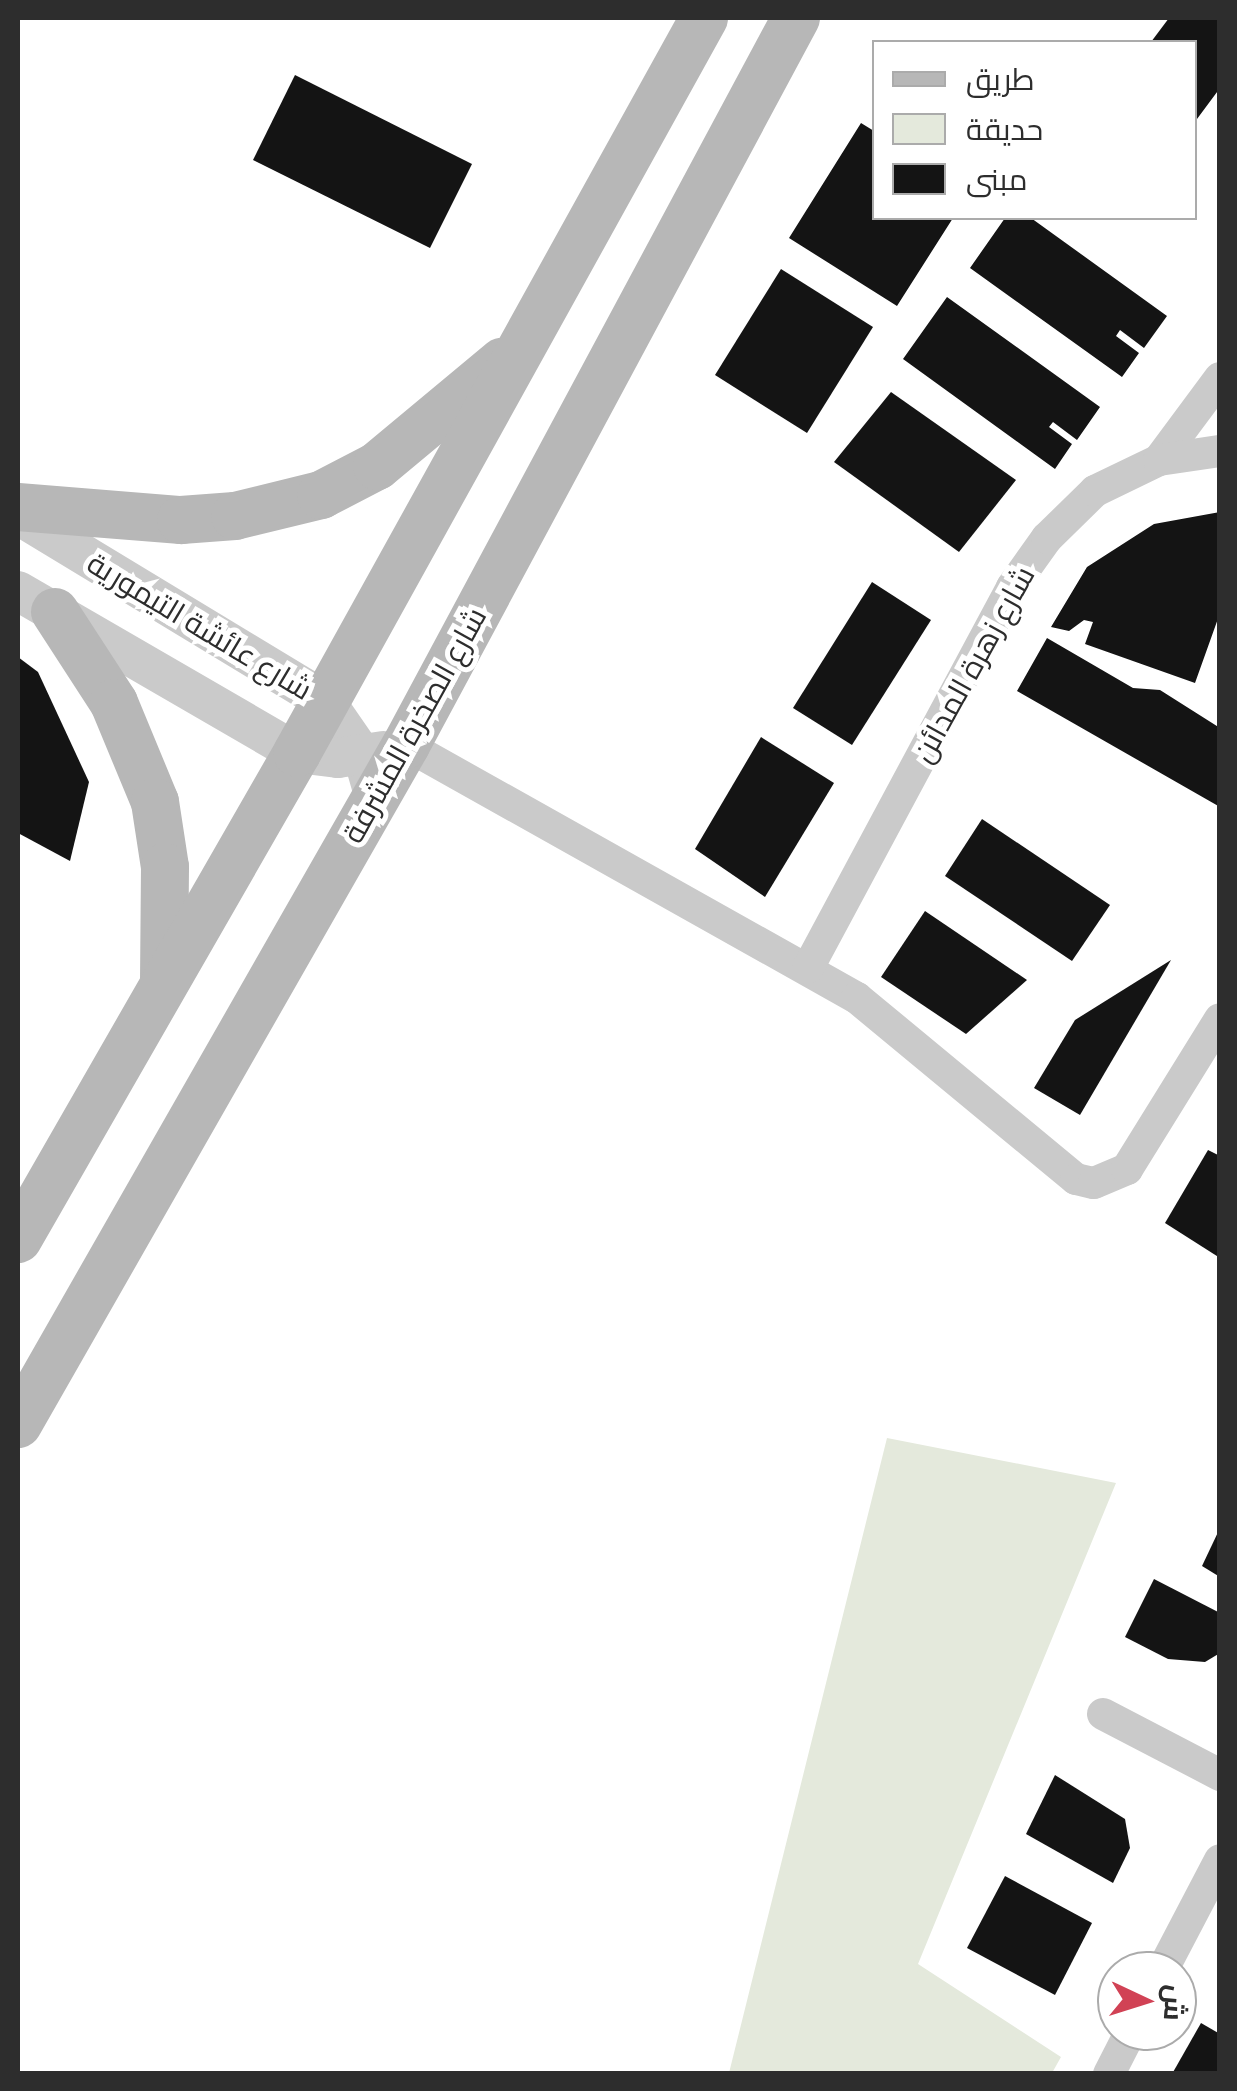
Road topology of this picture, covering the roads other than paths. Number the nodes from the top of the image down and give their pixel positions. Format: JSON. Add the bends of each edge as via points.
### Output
{"nodes":[{"id":1,"x":704,"y":18,"type":"edge"},
{"id":2,"x":796,"y":18,"type":"edge"},
{"id":3,"x":531,"y":336,"type":"junction"},
{"id":4,"x":1220,"y":378,"type":"edge"},
{"id":5,"x":1220,"y":451,"type":"edge"},
{"id":6,"x":1160,"y":460,"type":"junction"},
{"id":7,"x":18,"y":507,"type":"edge"},
{"id":8,"x":18,"y":515,"type":"edge"},
{"id":9,"x":36,"y":602,"type":"edge"},
{"id":10,"x":325,"y":702,"type":"junction"},
{"id":11,"x":297,"y":753,"type":"junction"},
{"id":12,"x":381,"y":766,"type":"junction"},
{"id":13,"x":808,"y":968,"type":"junction"},
{"id":14,"x":164,"y":988,"type":"junction"},
{"id":15,"x":1220,"y":1019,"type":"edge"},
{"id":16,"x":18,"y":1239,"type":"edge"},
{"id":17,"x":18,"y":1424,"type":"edge"},
{"id":18,"x":1102,"y":1714,"type":"dead end"},
{"id":19,"x":1220,"y":1775,"type":"edge"},
{"id":20,"x":1220,"y":1860,"type":"edge"},
{"id":21,"x":1172,"y":1951,"type":"edge"},
{"id":22,"x":1121,"y":2051,"type":"edge"},
{"id":23,"x":1110,"y":2074,"type":"edge"}],
"edges":[{"from":1,"to":3,"type":"main road"},
{"from":2,"to":12,"type":"main road","name":"شارع الصخرة المشرفة"},
{"from":3,"to":7,"type":"main road","via":[[376,466],[321,495],[235,516],[181,520]]},
{"from":3,"to":10,"type":"main road"},
{"from":4,"to":6,"type":"street"},
{"from":5,"to":6,"type":"street","name":"شارع زهرة المدائن"},
{"from":6,"to":13,"type":"street","name":"شارع زهرة المدائن","via":[[1096,491],[1047,538],[1012,586]]},
{"from":8,"to":10,"type":"street","name":"شارع عائشة التيمورية"},
{"from":9,"to":11,"type":"street","name":"شارع عائشة التيمورية"},
{"from":9,"to":14,"type":"main road","via":[[114,703],[155,802],[165,867]]},
{"from":10,"to":11,"type":"main road"},
{"from":10,"to":12,"type":"street","name":"شارع عائشة التيمورية"},
{"from":11,"to":12,"type":"street","name":"شارع عائشة التيمورية"},
{"from":11,"to":14,"type":"main road"},
{"from":12,"to":13,"type":"street"},
{"from":12,"to":17,"type":"main road","name":"شارع الصخرة المشرفة"},
{"from":13,"to":15,"type":"street","via":[[902,1032],[1076,1179],[1094,1183],[1127,1169]]},
{"from":14,"to":16,"type":"main road"},
{"from":18,"to":19,"type":"street"},
{"from":20,"to":21,"type":"street"},
{"from":22,"to":23,"type":"street"}]}
